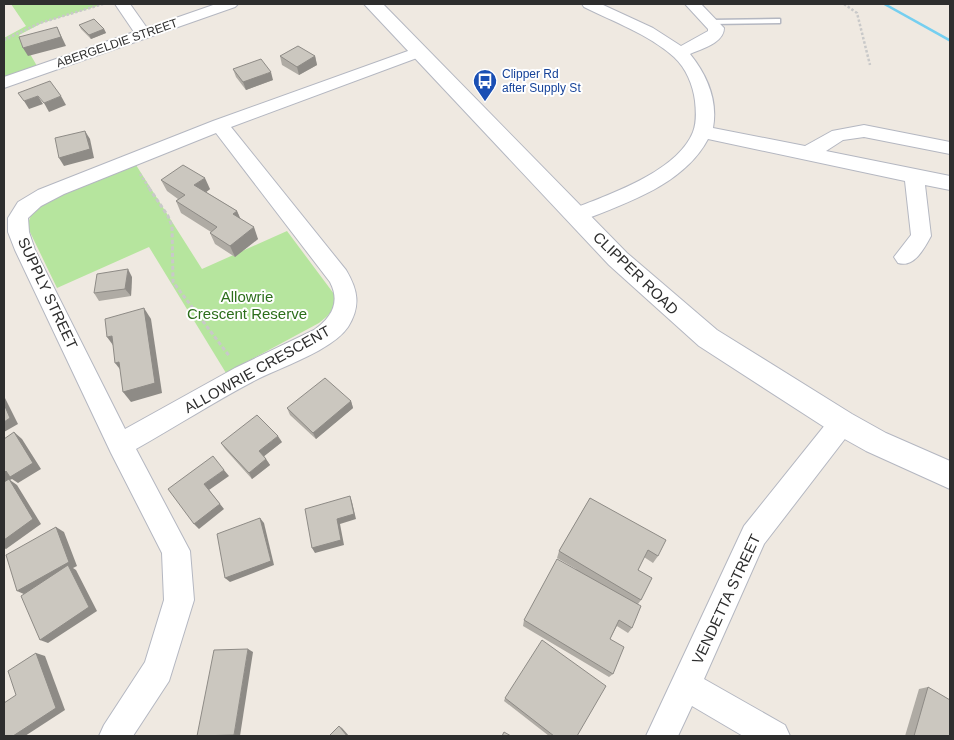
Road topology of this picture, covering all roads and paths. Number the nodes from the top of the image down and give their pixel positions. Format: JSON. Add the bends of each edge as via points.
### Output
{"nodes":[{"id":1,"x":103,"y":4,"type":"edge"},
{"id":2,"x":122,"y":4,"type":"edge"},
{"id":3,"x":230,"y":4,"type":"edge"},
{"id":4,"x":373,"y":4,"type":"edge"},
{"id":5,"x":693,"y":4,"type":"edge"},
{"id":6,"x":844,"y":4,"type":"edge"},
{"id":7,"x":597,"y":5,"type":"edge"},
{"id":8,"x":777,"y":21,"type":"dead end"},
{"id":9,"x":711,"y":22,"type":"junction"},
{"id":10,"x":144,"y":34,"type":"junction"},
{"id":11,"x":4,"y":40,"type":"edge"},
{"id":12,"x":419,"y":52,"type":"junction"},
{"id":13,"x":680,"y":54,"type":"junction"},
{"id":14,"x":870,"y":65,"type":"dead end"},
{"id":15,"x":4,"y":83,"type":"edge"},
{"id":16,"x":220,"y":125,"type":"junction"},
{"id":17,"x":703,"y":132,"type":"junction"},
{"id":18,"x":950,"y":148,"type":"edge"},
{"id":19,"x":808,"y":152,"type":"junction"},
{"id":20,"x":130,"y":159,"type":"junction"},
{"id":21,"x":914,"y":177,"type":"junction"},
{"id":22,"x":950,"y":183,"type":"edge"},
{"id":23,"x":577,"y":215,"type":"junction"},
{"id":24,"x":905,"y":257,"type":"dead end"},
{"id":25,"x":244,"y":375,"type":"junction"},
{"id":26,"x":842,"y":423,"type":"junction"},
{"id":27,"x":120,"y":445,"type":"junction"},
{"id":28,"x":950,"y":475,"type":"edge"},
{"id":29,"x":685,"y":685,"type":"junction"},
{"id":30,"x":115,"y":736,"type":"edge"},
{"id":31,"x":662,"y":736,"type":"edge"},
{"id":32,"x":774,"y":736,"type":"edge"}],
"edges":[{"from":1,"to":11,"type":"path","via":[[40,23]]},
{"from":2,"to":10,"type":"street"},
{"from":3,"to":10,"type":"street","name":"ABERGELDIE STREET"},
{"from":4,"to":12,"type":"street","name":"CLIPPER ROAD"},
{"from":5,"to":9,"type":"street"},
{"from":6,"to":14,"type":"path","via":[[857,13]]},
{"from":7,"to":13,"type":"street"},
{"from":8,"to":9,"type":"lane"},
{"from":9,"to":13,"type":"street","via":[[716,28],[712,37]]},
{"from":10,"to":15,"type":"street","name":"ABERGELDIE STREET"},
{"from":12,"to":16,"type":"street","name":"SUPPLY STREET"},
{"from":12,"to":23,"type":"street","name":"CLIPPER ROAD"},
{"from":13,"to":17,"type":"street","via":[[699,83],[705,112]]},
{"from":16,"to":20,"type":"street","name":"SUPPLY STREET"},
{"from":16,"to":25,"type":"street","name":"ALLOWRIE CRESCENT","via":[[346,288],[347,301],[339,322],[322,336]]},
{"from":17,"to":19,"type":"street"},
{"from":17,"to":23,"type":"street","via":[[695,146],[678,163],[631,192]]},
{"from":18,"to":19,"type":"street","via":[[864,131],[838,135]]},
{"from":19,"to":21,"type":"street"},
{"from":20,"to":25,"type":"path","via":[[172,226],[173,282]]},
{"from":20,"to":27,"type":"street","name":"SUPPLY STREET","via":[[33,202],[20,214],[17,228]]},
{"from":21,"to":22,"type":"street"},
{"from":21,"to":24,"type":"street","via":[[921,236]]},
{"from":23,"to":26,"type":"street","name":"CLIPPER ROAD","via":[[642,282],[708,338]]},
{"from":25,"to":27,"type":"street","name":"ALLOWRIE CRESCENT"},
{"from":26,"to":28,"type":"street","name":"CLIPPER ROAD"},
{"from":26,"to":29,"type":"street","name":"VENDETTA STREET","via":[[754,535]]},
{"from":27,"to":30,"type":"street","name":"SUPPLY STREET","via":[[176,551],[179,600],[158,670]]},
{"from":29,"to":31,"type":"street","name":"VENDETTA STREET"},
{"from":29,"to":32,"type":"street"}]}
